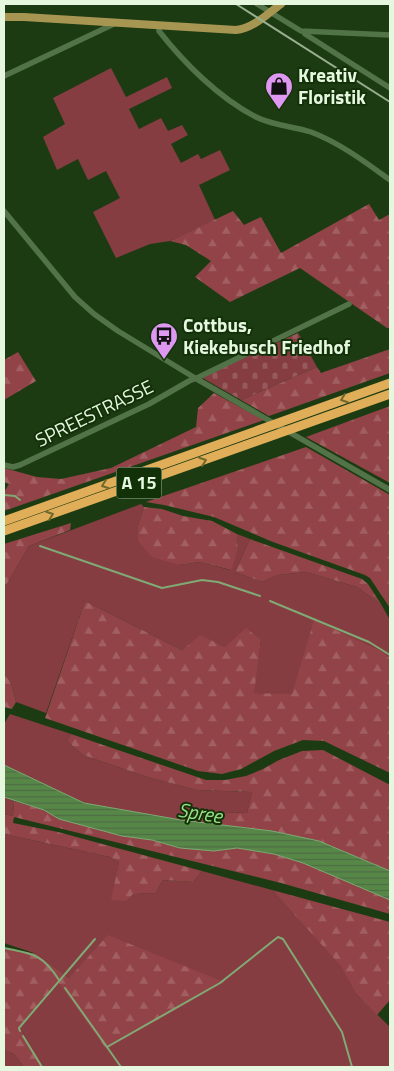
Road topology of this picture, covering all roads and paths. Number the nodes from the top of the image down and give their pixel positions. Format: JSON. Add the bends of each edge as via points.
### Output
{"nodes":[{"id":1,"x":257,"y":4,"type":"edge"},
{"id":2,"x":281,"y":4,"type":"edge"},
{"id":3,"x":269,"y":12,"type":"junction"},
{"id":4,"x":4,"y":17,"type":"edge"},
{"id":5,"x":116,"y":23,"type":"junction"},
{"id":6,"x":159,"y":26,"type":"junction"},
{"id":7,"x":301,"y":31,"type":"junction"},
{"id":8,"x":390,"y":35,"type":"edge"},
{"id":9,"x":4,"y":76,"type":"edge"},
{"id":10,"x":390,"y":88,"type":"edge"},
{"id":11,"x":390,"y":180,"type":"edge"},
{"id":12,"x":4,"y":211,"type":"edge"},
{"id":13,"x":349,"y":304,"type":"dead end"},
{"id":14,"x":195,"y":378,"type":"junction"},
{"id":15,"x":390,"y":383,"type":"edge"},
{"id":16,"x":390,"y":394,"type":"edge"},
{"id":17,"x":4,"y":465,"type":"edge"},
{"id":18,"x":390,"y":490,"type":"edge"},
{"id":19,"x":4,"y":521,"type":"edge"},
{"id":20,"x":4,"y":531,"type":"edge"}],
"edges":[{"from":1,"to":3,"type":"street"},
{"from":2,"to":3,"type":"main road"},
{"from":3,"to":6,"type":"main road","via":[[244,29]]},
{"from":3,"to":7,"type":"street"},
{"from":4,"to":5,"type":"main road"},
{"from":5,"to":6,"type":"main road"},
{"from":5,"to":9,"type":"street"},
{"from":6,"to":11,"type":"street","via":[[158,31],[169,44],[216,90],[238,106],[269,123],[311,132],[353,153]]},
{"from":7,"to":8,"type":"street"},
{"from":7,"to":10,"type":"street"},
{"from":12,"to":14,"type":"street","via":[[83,306],[118,332]]},
{"from":13,"to":14,"type":"street","name":"SPREESTRASSE"},
{"from":14,"to":17,"type":"street","name":"SPREESTRASSE","via":[[149,404],[20,465]]},
{"from":14,"to":18,"type":"street"},
{"from":15,"to":19,"type":"highway","number":"A 15","one_way":true},
{"from":20,"to":16,"type":"highway","number":"A 15","one_way":true}]}
